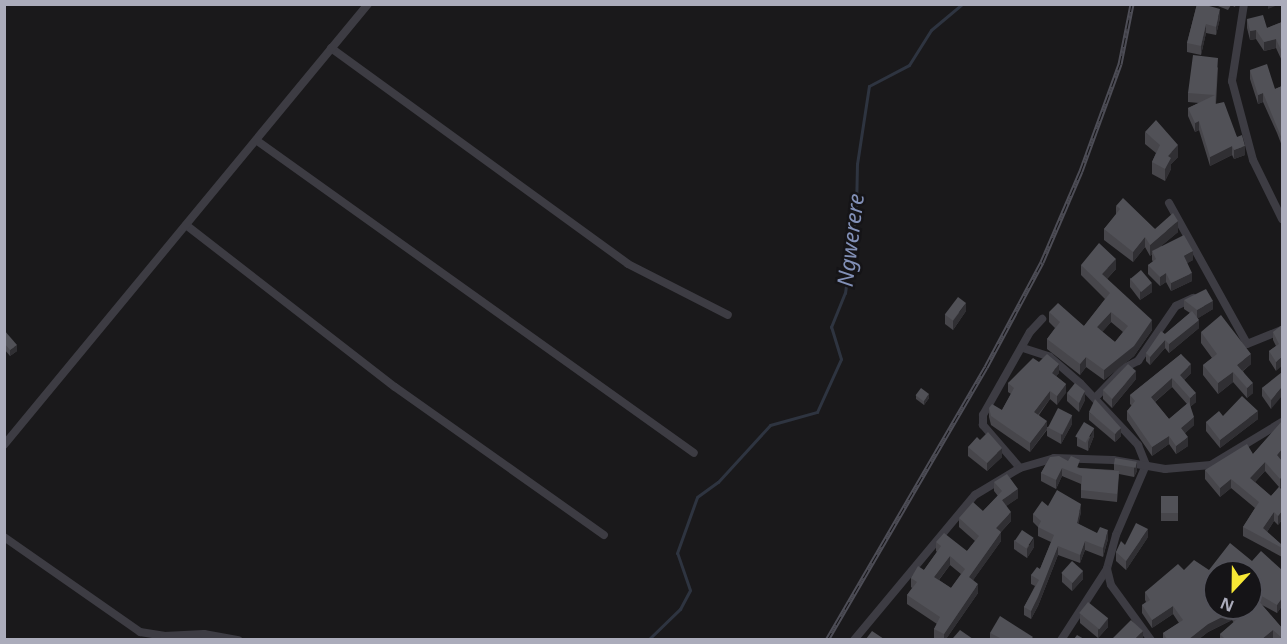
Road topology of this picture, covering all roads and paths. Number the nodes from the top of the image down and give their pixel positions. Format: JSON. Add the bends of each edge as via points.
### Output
{"nodes":[{"id":1,"x":368,"y":4,"type":"edge"},
{"id":2,"x":1244,"y":4,"type":"edge"},
{"id":3,"x":332,"y":48,"type":"junction"},
{"id":4,"x":256,"y":140,"type":"junction"},
{"id":5,"x":1169,"y":203,"type":"dead end"},
{"id":6,"x":1282,"y":219,"type":"edge"},
{"id":7,"x":186,"y":225,"type":"junction"},
{"id":8,"x":1213,"y":287,"type":"junction"},
{"id":9,"x":728,"y":315,"type":"dead end"},
{"id":10,"x":1042,"y":319,"type":"dead end"},
{"id":11,"x":1282,"y":330,"type":"edge"},
{"id":12,"x":1023,"y":348,"type":"junction"},
{"id":13,"x":1095,"y":398,"type":"junction"},
{"id":14,"x":1282,"y":422,"type":"edge"},
{"id":15,"x":4,"y":445,"type":"edge"},
{"id":16,"x":694,"y":453,"type":"dead end"},
{"id":17,"x":1146,"y":465,"type":"junction"},
{"id":18,"x":1020,"y":468,"type":"junction"},
{"id":19,"x":604,"y":535,"type":"dead end"},
{"id":20,"x":4,"y":537,"type":"edge"},
{"id":21,"x":1107,"y":569,"type":"junction"},
{"id":22,"x":238,"y":639,"type":"edge"},
{"id":23,"x":854,"y":639,"type":"edge"},
{"id":24,"x":1061,"y":639,"type":"edge"},
{"id":25,"x":1151,"y":639,"type":"edge"}],
"edges":[{"from":1,"to":3,"type":"street"},
{"from":2,"to":6,"type":"street","via":[[1232,81],[1253,160]]},
{"from":3,"to":4,"type":"street"},
{"from":3,"to":9,"type":"street","via":[[628,264]]},
{"from":4,"to":7,"type":"street"},
{"from":4,"to":16,"type":"street"},
{"from":5,"to":8,"type":"street","via":[[1193,240]]},
{"from":7,"to":15,"type":"street"},
{"from":7,"to":19,"type":"street","via":[[395,387]]},
{"from":8,"to":11,"type":"street","via":[[1247,344]]},
{"from":8,"to":13,"type":"street","via":[[1176,306],[1138,361],[1124,368]]},
{"from":10,"to":12,"type":"street"},
{"from":12,"to":13,"type":"street","via":[[1050,357]]},
{"from":12,"to":18,"type":"street","via":[[983,415],[983,425]]},
{"from":13,"to":17,"type":"street","via":[[1138,445]]},
{"from":14,"to":17,"type":"street","via":[[1211,465],[1165,469]]},
{"from":17,"to":18,"type":"street","via":[[1054,458]]},
{"from":17,"to":21,"type":"street","via":[[1116,535]]},
{"from":18,"to":23,"type":"street","via":[[975,495]]},
{"from":20,"to":22,"type":"street","via":[[140,632]]},
{"from":21,"to":24,"type":"street"},
{"from":21,"to":25,"type":"street","via":[[1111,585]]}]}
